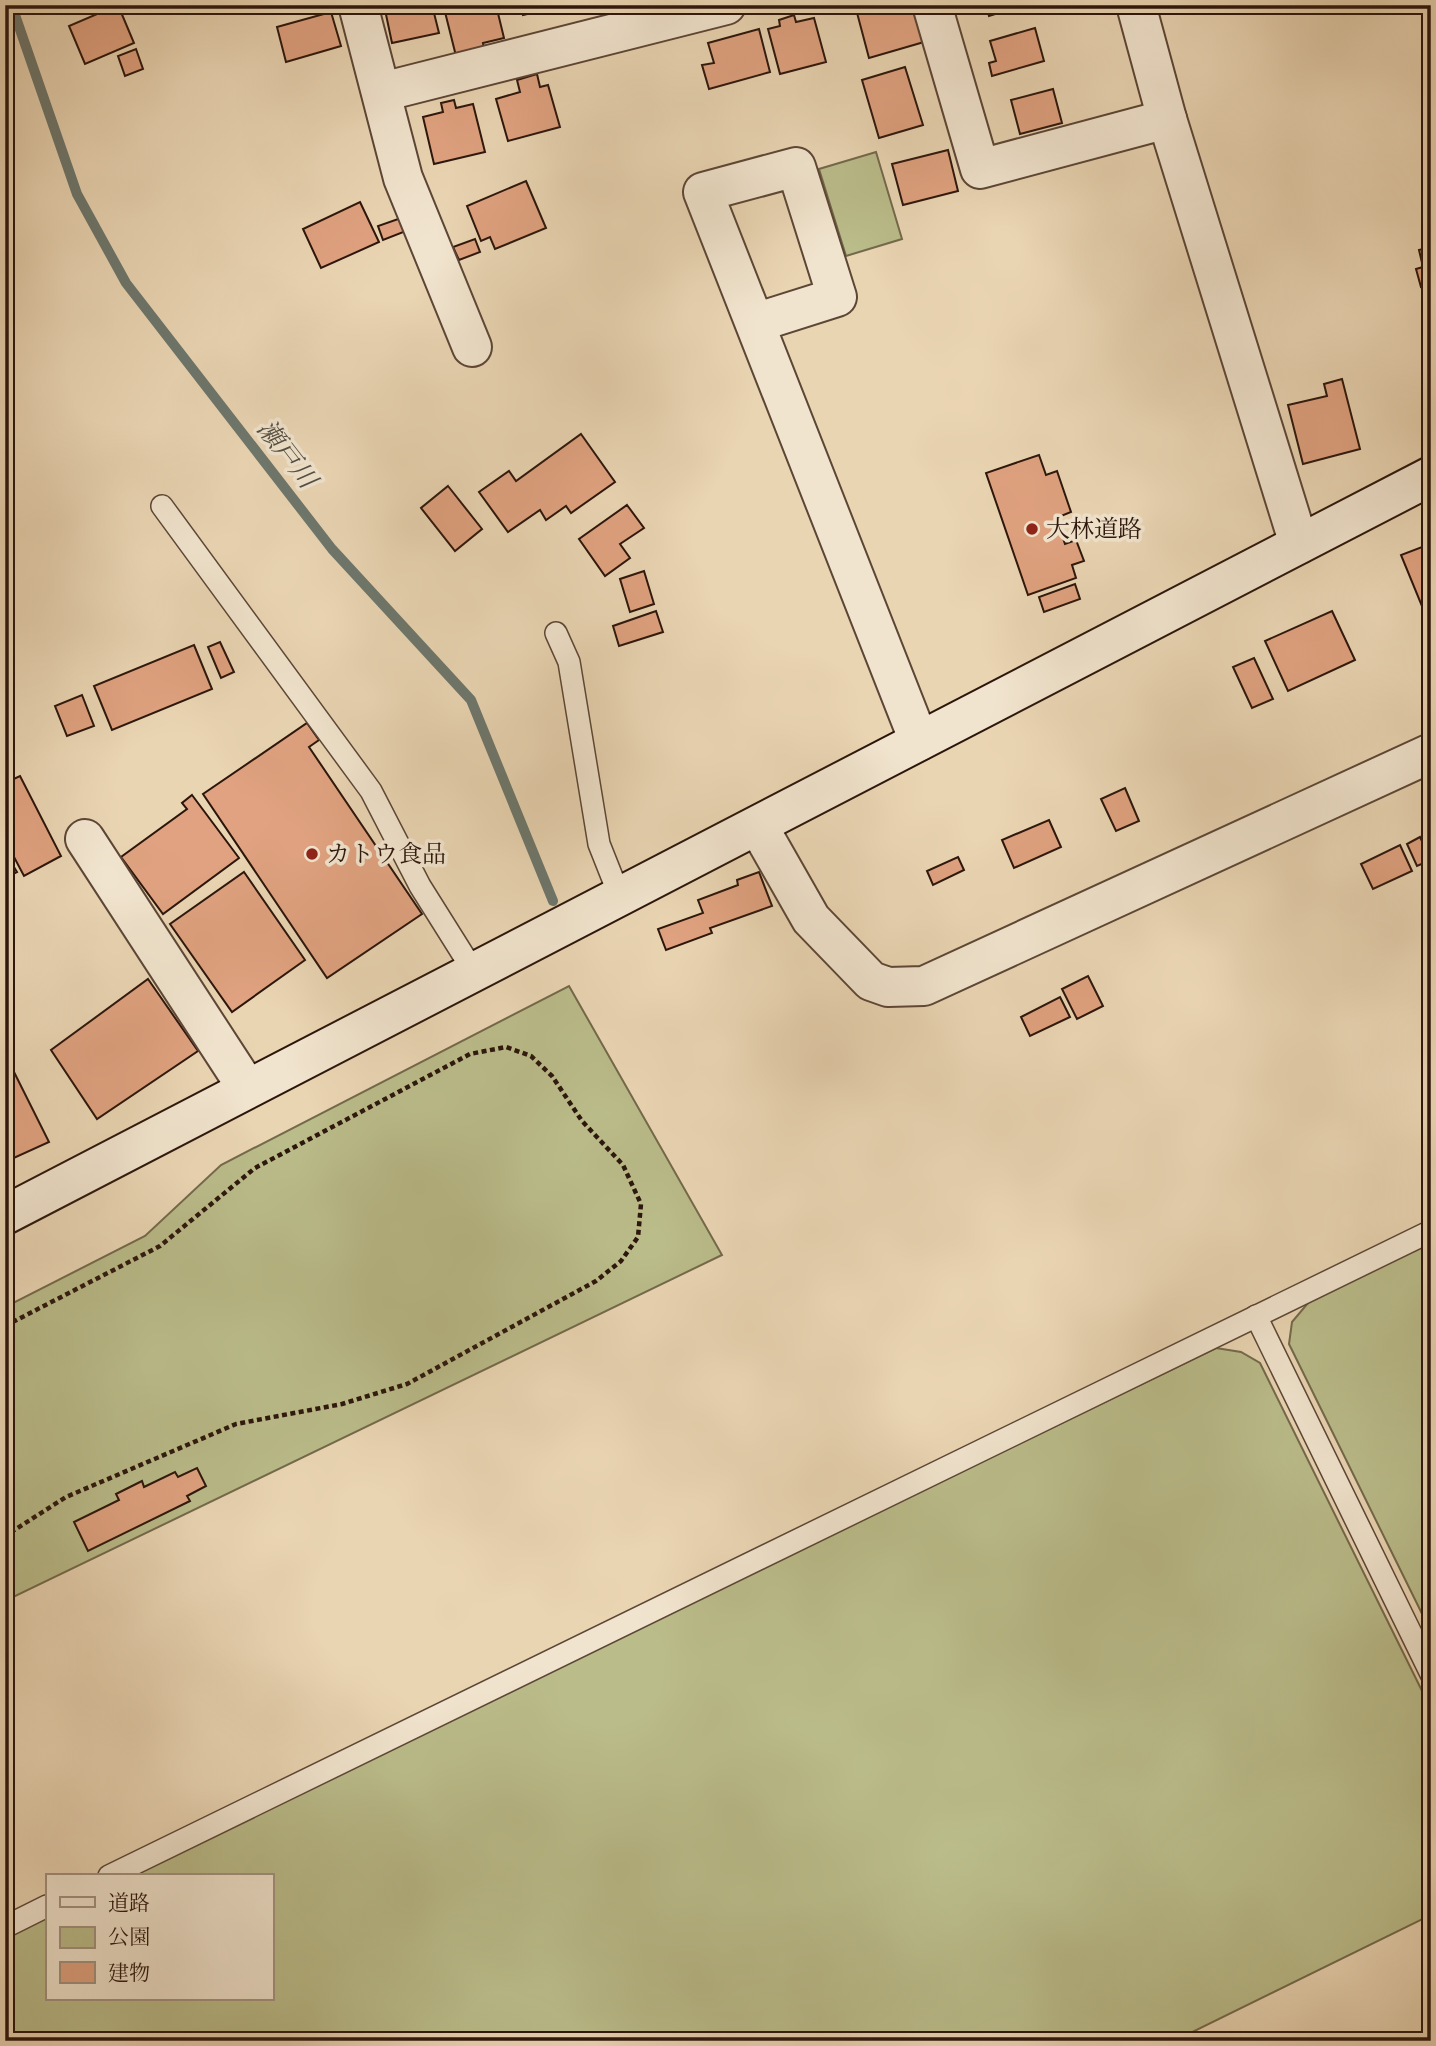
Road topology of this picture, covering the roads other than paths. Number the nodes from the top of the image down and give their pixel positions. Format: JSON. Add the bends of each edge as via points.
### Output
{"nodes":[{"id":1,"x":358,"y":5,"type":"edge"},
{"id":2,"x":726,"y":5,"type":"edge"},
{"id":3,"x":932,"y":5,"type":"edge"},
{"id":4,"x":1136,"y":5,"type":"edge"},
{"id":5,"x":382,"y":92,"type":"junction"},
{"id":6,"x":1167,"y":119,"type":"junction"},
{"id":7,"x":755,"y":323,"type":"dead end"},
{"id":8,"x":472,"y":348,"type":"dead end"},
{"id":9,"x":1431,"y":475,"type":"edge"},
{"id":10,"x":162,"y":506,"type":"dead end"},
{"id":11,"x":1299,"y":544,"type":"junction"},
{"id":12,"x":556,"y":633,"type":"dead end"},
{"id":13,"x":919,"y":741,"type":"junction"},
{"id":14,"x":1431,"y":753,"type":"edge"},
{"id":15,"x":758,"y":825,"type":"junction"},
{"id":16,"x":85,"y":839,"type":"dead end"},
{"id":17,"x":621,"y":897,"type":"junction"},
{"id":18,"x":474,"y":972,"type":"junction"},
{"id":19,"x":247,"y":1088,"type":"junction"},
{"id":20,"x":5,"y":1215,"type":"edge"},
{"id":21,"x":1431,"y":1231,"type":"edge"},
{"id":22,"x":1255,"y":1316,"type":"junction"},
{"id":23,"x":1431,"y":1674,"type":"edge"},
{"id":24,"x":113,"y":1874,"type":"edge"},
{"id":25,"x":46,"y":1906,"type":"edge"},
{"id":26,"x":5,"y":1927,"type":"edge"}],
"edges":[{"from":1,"to":5,"type":"street"},
{"from":2,"to":5,"type":"street"},
{"from":3,"to":6,"type":"street","via":[[980,169]]},
{"from":4,"to":6,"type":"street"},
{"from":5,"to":8,"type":"street","via":[[402,178]]},
{"from":6,"to":11,"type":"street"},
{"from":7,"to":13,"type":"street"},
{"from":9,"to":11,"type":"street"},
{"from":10,"to":18,"type":"lane","via":[[371,791],[420,886]]},
{"from":11,"to":13,"type":"street"},
{"from":12,"to":17,"type":"lane","via":[[569,662],[599,844]]},
{"from":13,"to":15,"type":"street"},
{"from":14,"to":15,"type":"street","via":[[923,986],[888,987],[871,981],[811,919]]},
{"from":15,"to":17,"type":"street"},
{"from":16,"to":19,"type":"street"},
{"from":17,"to":18,"type":"street"},
{"from":18,"to":19,"type":"street"},
{"from":19,"to":20,"type":"street"},
{"from":21,"to":22,"type":"lane"},
{"from":22,"to":23,"type":"lane"},
{"from":22,"to":24,"type":"lane"},
{"from":25,"to":26,"type":"lane"}]}
